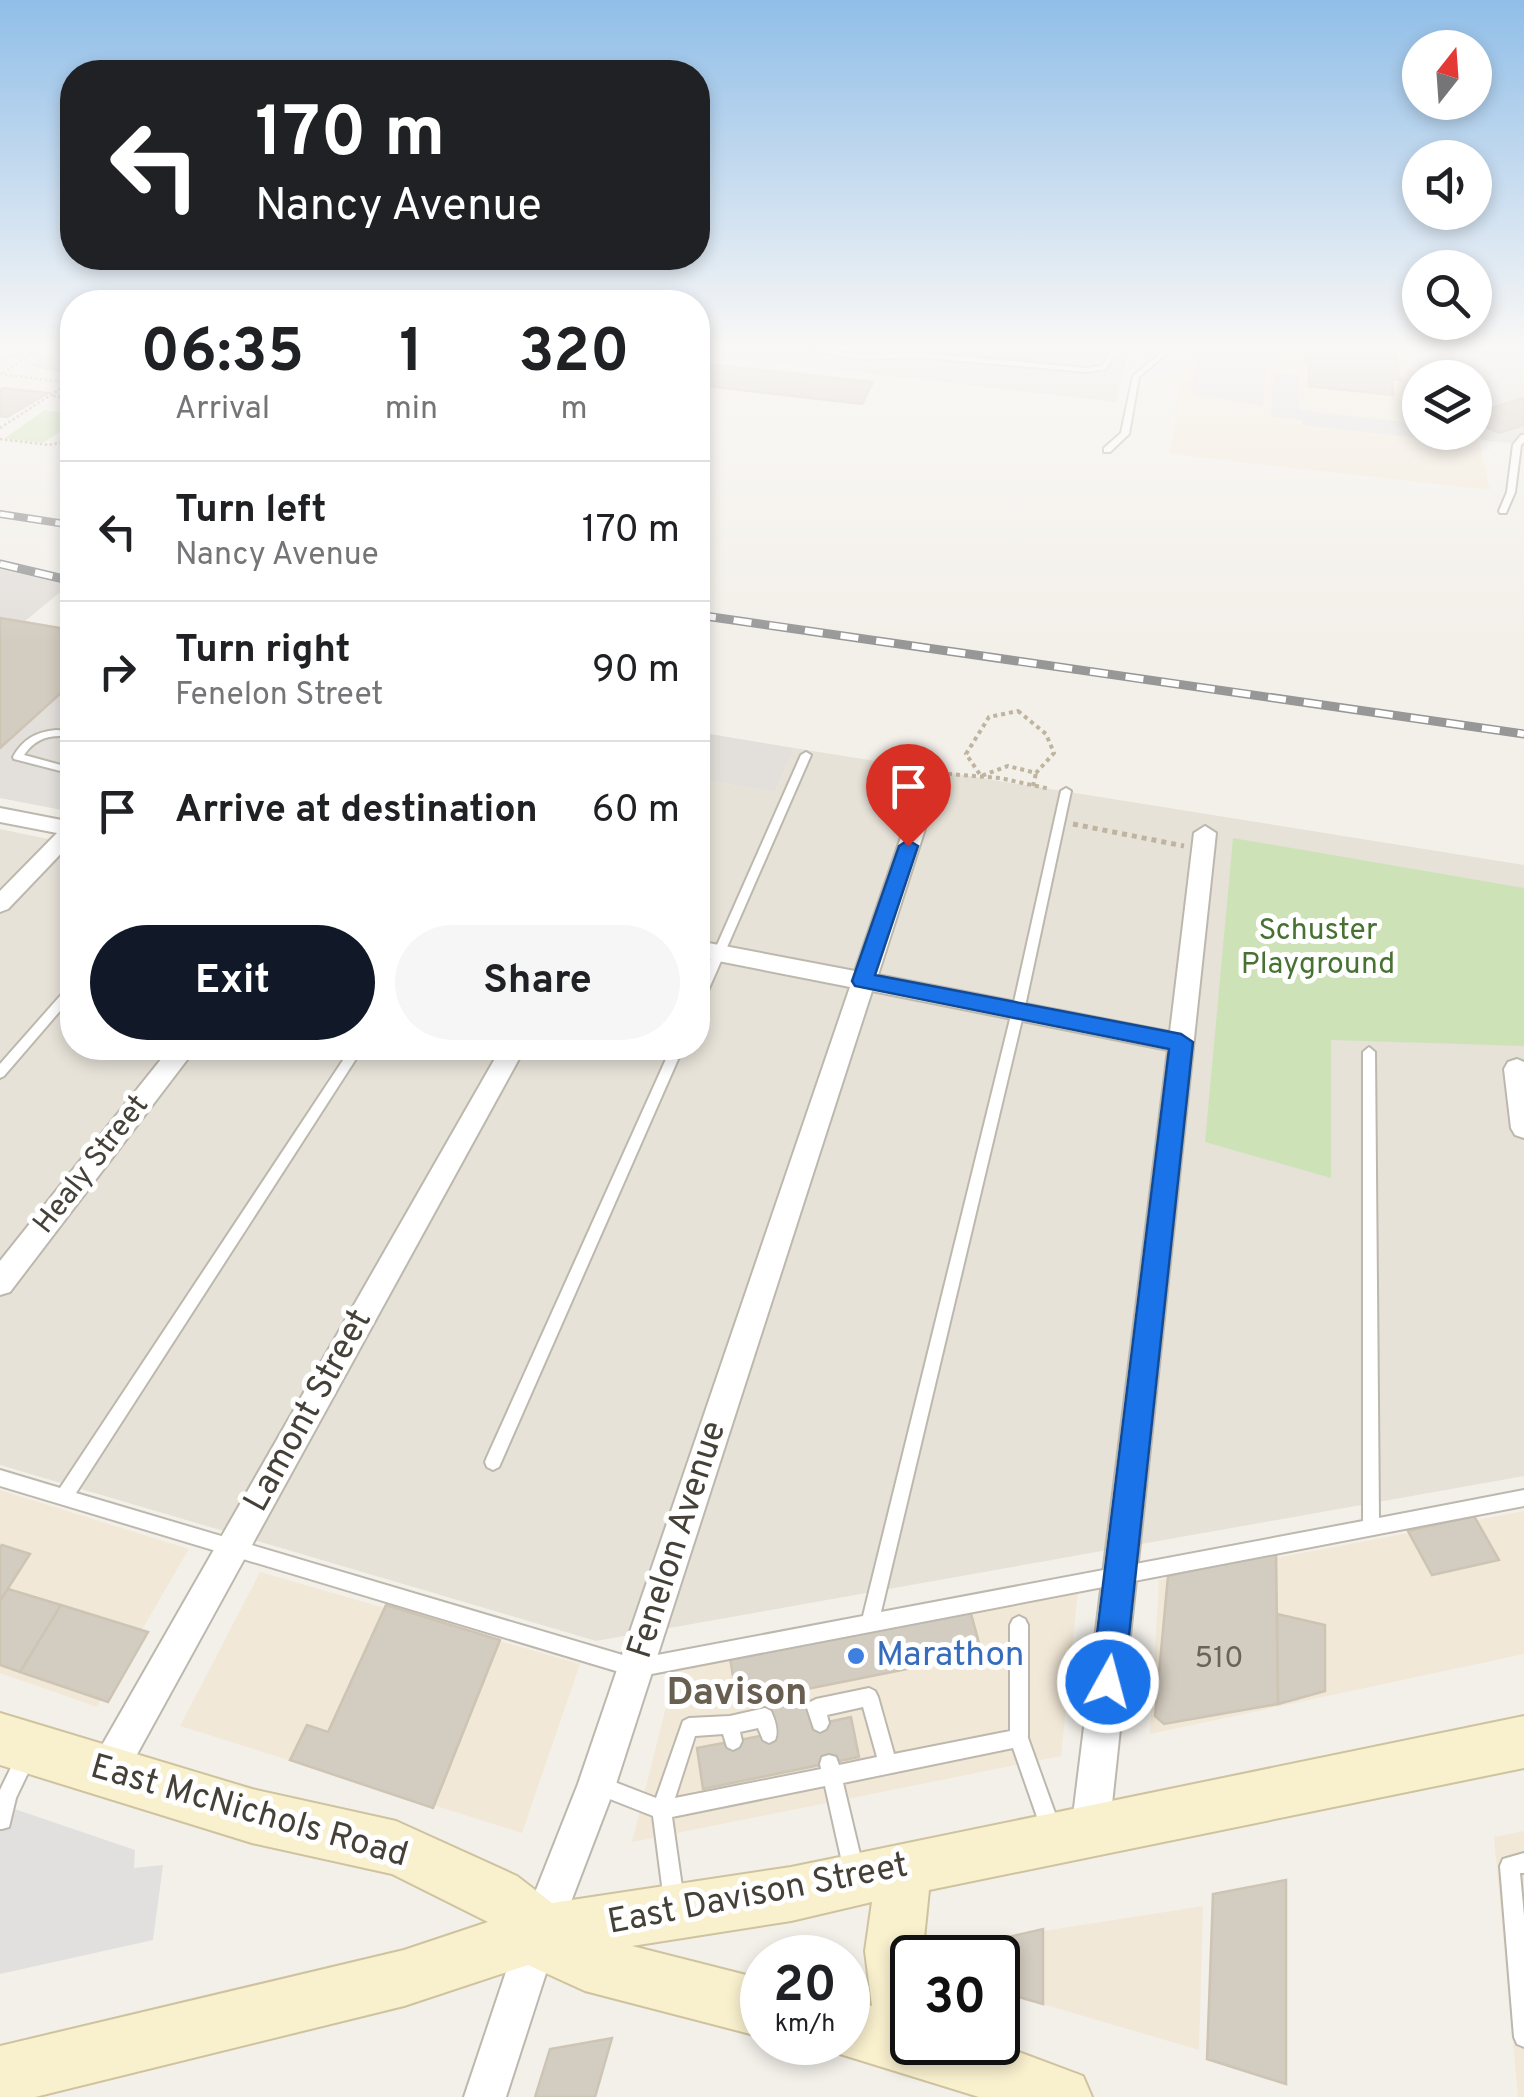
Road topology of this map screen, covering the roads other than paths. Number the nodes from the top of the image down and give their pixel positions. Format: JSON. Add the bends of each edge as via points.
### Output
{"nodes":[{"id":1,"x":1109,"y":448,"type":"edge"},
{"id":2,"x":1517,"y":448,"type":"edge"},
{"id":3,"x":1107,"y":450,"type":"dead end"},
{"id":4,"x":1504,"y":511,"type":"dead end"},
{"id":5,"x":60,"y":735,"type":"edge"},
{"id":6,"x":806,"y":754,"type":"dead end"},
{"id":7,"x":60,"y":768,"type":"edge"},
{"id":8,"x":932,"y":779,"type":"road end"},
{"id":9,"x":1066,"y":791,"type":"road end"},
{"id":10,"x":0,"y":815,"type":"edge"},
{"id":11,"x":60,"y":827,"type":"edge"},
{"id":12,"x":60,"y":842,"type":"edge"},
{"id":13,"x":1204,"y":844,"type":"road end"},
{"id":14,"x":0,"y":904,"type":"edge"},
{"id":15,"x":710,"y":947,"type":"edge"},
{"id":16,"x":710,"y":951,"type":"edge"},
{"id":17,"x":863,"y":981,"type":"junction"},
{"id":18,"x":60,"y":1004,"type":"edge"},
{"id":19,"x":1018,"y":1011,"type":"junction"},
{"id":20,"x":1181,"y":1042,"type":"junction"},
{"id":21,"x":1369,"y":1052,"type":"dead end"},
{"id":22,"x":175,"y":1060,"type":"edge"},
{"id":23,"x":349,"y":1060,"type":"edge"},
{"id":24,"x":506,"y":1060,"type":"edge"},
{"id":25,"x":671,"y":1060,"type":"edge"},
{"id":26,"x":1517,"y":1069,"type":"dead end"},
{"id":27,"x":0,"y":1072,"type":"edge"},
{"id":28,"x":1524,"y":1128,"type":"edge"},
{"id":29,"x":0,"y":1283,"type":"edge"},
{"id":30,"x":493,"y":1462,"type":"dead end"},
{"id":31,"x":0,"y":1478,"type":"edge"},
{"id":32,"x":64,"y":1497,"type":"junction"},
{"id":33,"x":1524,"y":1498,"type":"edge"},
{"id":34,"x":1370,"y":1527,"type":"junction"},
{"id":35,"x":233,"y":1548,"type":"junction"},
{"id":36,"x":1120,"y":1576,"type":"junction"},
{"id":37,"x":870,"y":1623,"type":"junction"},
{"id":38,"x":1019,"y":1625,"type":"dead end"},
{"id":39,"x":636,"y":1668,"type":"junction"},
{"id":40,"x":816,"y":1713,"type":"dead end"},
{"id":41,"x":769,"y":1722,"type":"dead end"},
{"id":42,"x":1019,"y":1738,"type":"junction"},
{"id":43,"x":1524,"y":1742,"type":"edge"},
{"id":44,"x":15,"y":1744,"type":"edge"},
{"id":45,"x":888,"y":1764,"type":"junction"},
{"id":46,"x":830,"y":1769,"type":"junction"},
{"id":47,"x":106,"y":1774,"type":"junction"},
{"id":48,"x":597,"y":1784,"type":"junction"},
{"id":49,"x":662,"y":1810,"type":"junction"},
{"id":50,"x":2,"y":1820,"type":"edge"},
{"id":51,"x":1072,"y":1836,"type":"junction"},
{"id":52,"x":1524,"y":1863,"type":"edge"},
{"id":53,"x":882,"y":1873,"type":"junction"},
{"id":54,"x":675,"y":1914,"type":"junction"},
{"id":55,"x":539,"y":1933,"type":"junction"},
{"id":56,"x":891,"y":1935,"type":"edge"},
{"id":57,"x":740,"y":2002,"type":"edge"},
{"id":58,"x":1524,"y":2037,"type":"edge"},
{"id":59,"x":978,"y":2065,"type":"edge"},
{"id":60,"x":0,"y":2076,"type":"edge"},
{"id":61,"x":486,"y":2097,"type":"edge"},
{"id":62,"x":1060,"y":2097,"type":"edge"}],
"edges":[{"from":1,"to":3,"type":"lane"},
{"from":2,"to":4,"type":"lane"},
{"from":5,"to":7,"type":"lane","via":[[39,736],[18,757]]},
{"from":6,"to":15,"type":"lane"},
{"from":8,"to":17,"type":"street","name":"Fenelon Avenue"},
{"from":9,"to":19,"type":"lane"},
{"from":10,"to":11,"type":"street"},
{"from":12,"to":14,"type":"street"},
{"from":13,"to":20,"type":"street"},
{"from":16,"to":17,"type":"street"},
{"from":17,"to":19,"type":"street"},
{"from":17,"to":39,"type":"street","name":"Fenelon Avenue"},
{"from":18,"to":27,"type":"lane"},
{"from":19,"to":20,"type":"street"},
{"from":19,"to":37,"type":"lane"},
{"from":20,"to":36,"type":"street"},
{"from":21,"to":34,"type":"lane"},
{"from":22,"to":29,"type":"street","name":"Healy Street"},
{"from":23,"to":32,"type":"lane"},
{"from":24,"to":35,"type":"street","name":"Lamont Street"},
{"from":25,"to":30,"type":"lane"},
{"from":26,"to":28,"type":"street"},
{"from":31,"to":32,"type":"lane"},
{"from":32,"to":35,"type":"lane"},
{"from":33,"to":34,"type":"lane"},
{"from":34,"to":36,"type":"lane"},
{"from":35,"to":39,"type":"lane"},
{"from":35,"to":47,"type":"street","name":"Lamont Street"},
{"from":36,"to":37,"type":"lane"},
{"from":36,"to":51,"type":"street"},
{"from":37,"to":39,"type":"lane"},
{"from":38,"to":42,"type":"lane"},
{"from":39,"to":48,"type":"street","name":"Fenelon Avenue"},
{"from":40,"to":45,"type":"lane","via":[[869,1697]]},
{"from":41,"to":49,"type":"lane","via":[[732,1733],[689,1727]]},
{"from":42,"to":45,"type":"lane"},
{"from":42,"to":51,"type":"lane"},
{"from":43,"to":51,"type":"main road","name":"East Davison Street"},
{"from":44,"to":47,"type":"main road","name":"East McNichols Road"},
{"from":44,"to":50,"type":"lane"},
{"from":45,"to":46,"type":"lane"},
{"from":46,"to":49,"type":"lane"},
{"from":46,"to":53,"type":"lane"},
{"from":47,"to":55,"type":"main road","name":"East McNichols Road","via":[[396,1848],[498,1895]]},
{"from":48,"to":49,"type":"lane"},
{"from":48,"to":55,"type":"street","name":"Fenelon Avenue"},
{"from":49,"to":54,"type":"lane"},
{"from":51,"to":53,"type":"main road","name":"East Davison Street"},
{"from":52,"to":58,"type":"lane","via":[[1510,1866]]},
{"from":53,"to":54,"type":"main road","name":"East Davison Street"},
{"from":53,"to":56,"type":"main road"},
{"from":54,"to":55,"type":"main road","name":"East Davison Street"},
{"from":55,"to":57,"type":"main road","name":"East McNichols Road","via":[[549,1946],[585,1963]]},
{"from":55,"to":60,"type":"main road","name":"East Davison Street","via":[[404,1978]]},
{"from":55,"to":61,"type":"street","name":"Fenelon Avenue"},
{"from":59,"to":62,"type":"main road"}]}
